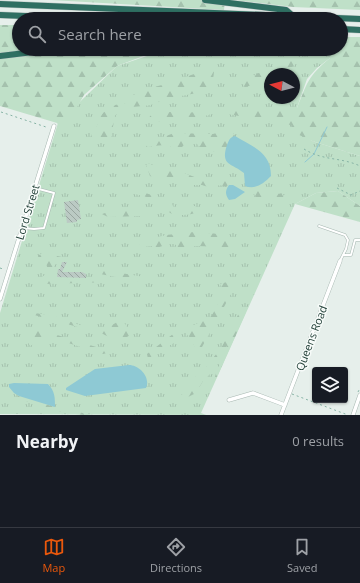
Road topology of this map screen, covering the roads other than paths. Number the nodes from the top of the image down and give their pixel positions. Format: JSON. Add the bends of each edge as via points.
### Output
{"nodes":[{"id":1,"x":205,"y":0,"type":"edge"},
{"id":2,"x":0,"y":4,"type":"edge"},
{"id":3,"x":195,"y":12,"type":"edge"},
{"id":4,"x":288,"y":12,"type":"edge"},
{"id":5,"x":0,"y":15,"type":"edge"},
{"id":6,"x":12,"y":15,"type":"edge"},
{"id":7,"x":348,"y":18,"type":"edge"},
{"id":8,"x":360,"y":19,"type":"edge"},
{"id":9,"x":348,"y":29,"type":"edge"},
{"id":10,"x":360,"y":30,"type":"edge"},
{"id":11,"x":8,"y":55,"type":"junction"},
{"id":12,"x":12,"y":55,"type":"edge"},
{"id":13,"x":0,"y":56,"type":"edge"},
{"id":14,"x":0,"y":59,"type":"edge"},
{"id":15,"x":54,"y":126,"type":"dead end"},
{"id":16,"x":35,"y":188,"type":"junction"},
{"id":17,"x":320,"y":226,"type":"dead end"},
{"id":18,"x":22,"y":228,"type":"junction"},
{"id":19,"x":360,"y":240,"type":"edge"},
{"id":20,"x":343,"y":255,"type":"junction"},
{"id":21,"x":340,"y":261,"type":"joint"},
{"id":22,"x":0,"y":299,"type":"edge"},
{"id":23,"x":360,"y":395,"type":"edge"},
{"id":24,"x":229,"y":400,"type":"dead end"},
{"id":25,"x":285,"y":405,"type":"junction"},
{"id":26,"x":281,"y":415,"type":"edge"},
{"id":27,"x":354,"y":415,"type":"edge"}],
"edges":[{"from":1,"to":4,"type":"highway"},
{"from":2,"to":3,"type":"highway"},
{"from":5,"to":6,"type":"highway"},
{"from":7,"to":8,"type":"highway"},
{"from":9,"to":10,"type":"highway"},
{"from":11,"to":12,"type":"highway"},
{"from":11,"to":13,"type":"highway"},
{"from":11,"to":14,"type":"highway"},
{"from":15,"to":16,"type":"street","name":"Lord Street"},
{"from":16,"to":18,"type":"street","name":"Lord Street"},
{"from":16,"to":18,"type":"lane","via":[[54,193],[44,228]]},
{"from":17,"to":20,"type":"lane","via":[[345,235],[348,240]]},
{"from":18,"to":22,"type":"street","name":"Lord Street"},
{"from":19,"to":20,"type":"lane","via":[[355,240],[351,255]]},
{"from":20,"to":21,"type":"lane"},
{"from":21,"to":25,"type":"street","name":"Queens Road"},
{"from":23,"to":27,"type":"street"},
{"from":24,"to":25,"type":"street","via":[[253,392]]},
{"from":25,"to":26,"type":"street","name":"Queens Road"}]}
